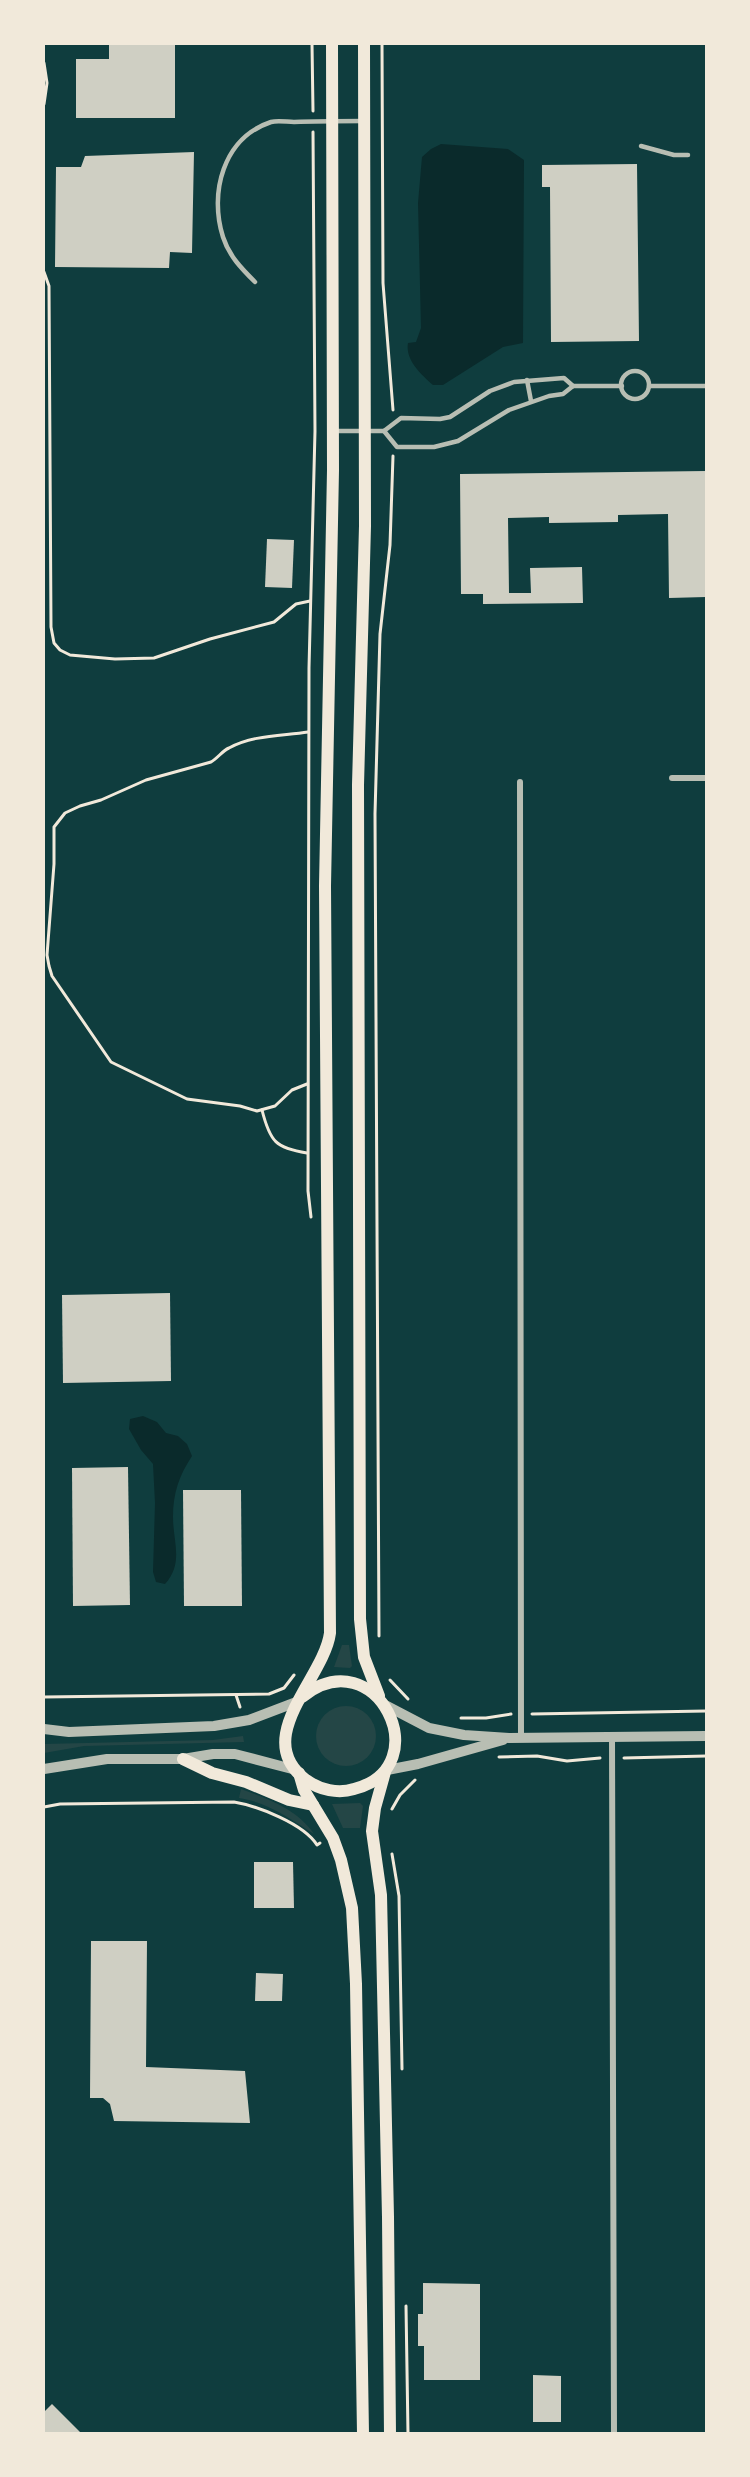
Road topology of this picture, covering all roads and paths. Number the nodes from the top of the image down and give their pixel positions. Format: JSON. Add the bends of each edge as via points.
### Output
{"nodes":[{"id":1,"x":312,"y":44,"type":"edge"},
{"id":2,"x":332,"y":44,"type":"edge"},
{"id":3,"x":364,"y":44,"type":"edge"},
{"id":4,"x":382,"y":44,"type":"edge"},
{"id":5,"x":44,"y":63,"type":"edge"},
{"id":6,"x":44,"y":104,"type":"edge"},
{"id":7,"x":313,"y":121,"type":"junction"},
{"id":8,"x":332,"y":121,"type":"junction"},
{"id":9,"x":364,"y":121,"type":"junction"},
{"id":10,"x":641,"y":146,"type":"dead end"},
{"id":11,"x":688,"y":155,"type":"dead end"},
{"id":12,"x":44,"y":272,"type":"edge"},
{"id":13,"x":255,"y":282,"type":"dead end"},
{"id":14,"x":527,"y":380,"type":"junction"},
{"id":15,"x":573,"y":386,"type":"junction"},
{"id":16,"x":622,"y":386,"type":"junction"},
{"id":17,"x":649,"y":386,"type":"junction"},
{"id":18,"x":706,"y":386,"type":"edge"},
{"id":19,"x":393,"y":398,"type":"dead end"},
{"id":20,"x":531,"y":401,"type":"junction"},
{"id":21,"x":365,"y":430,"type":"junction"},
{"id":22,"x":384,"y":430,"type":"junction"},
{"id":23,"x":333,"y":431,"type":"junction"},
{"id":24,"x":393,"y":473,"type":"dead end"},
{"id":25,"x":310,"y":601,"type":"junction"},
{"id":26,"x":308,"y":732,"type":"junction"},
{"id":27,"x":672,"y":778,"type":"dead end"},
{"id":28,"x":706,"y":778,"type":"edge"},
{"id":29,"x":520,"y":782,"type":"dead end"},
{"id":30,"x":307,"y":1084,"type":"junction"},
{"id":31,"x":262,"y":1110,"type":"junction"},
{"id":32,"x":308,"y":1153,"type":"junction"},
{"id":33,"x":311,"y":1217,"type":"dead end"},
{"id":34,"x":379,"y":1645,"type":"dead end"},
{"id":35,"x":299,"y":1667,"type":"dead end"},
{"id":36,"x":388,"y":1676,"type":"dead end"},
{"id":37,"x":236,"y":1695,"type":"junction"},
{"id":38,"x":44,"y":1697,"type":"edge"},
{"id":39,"x":300,"y":1699,"type":"junction"},
{"id":40,"x":410,"y":1701,"type":"dead end"},
{"id":41,"x":383,"y":1702,"type":"junction"},
{"id":42,"x":240,"y":1707,"type":"dead end"},
{"id":43,"x":706,"y":1711,"type":"edge"},
{"id":44,"x":503,"y":1714,"type":"dead end"},
{"id":45,"x":534,"y":1714,"type":"dead end"},
{"id":46,"x":454,"y":1717,"type":"dead end"},
{"id":47,"x":44,"y":1729,"type":"edge"},
{"id":48,"x":706,"y":1736,"type":"edge"},
{"id":49,"x":612,"y":1737,"type":"junction"},
{"id":50,"x":509,"y":1738,"type":"junction"},
{"id":51,"x":521,"y":1738,"type":"junction"},
{"id":52,"x":706,"y":1756,"type":"edge"},
{"id":53,"x":497,"y":1757,"type":"dead end"},
{"id":54,"x":600,"y":1758,"type":"dead end"},
{"id":55,"x":629,"y":1758,"type":"dead end"},
{"id":56,"x":183,"y":1759,"type":"junction"},
{"id":57,"x":44,"y":1769,"type":"edge"},
{"id":58,"x":298,"y":1771,"type":"junction"},
{"id":59,"x":386,"y":1771,"type":"junction"},
{"id":60,"x":417,"y":1778,"type":"dead end"},
{"id":61,"x":313,"y":1805,"type":"junction"},
{"id":62,"x":44,"y":1807,"type":"edge"},
{"id":63,"x":391,"y":1812,"type":"dead end"},
{"id":64,"x":317,"y":1845,"type":"dead end"},
{"id":65,"x":391,"y":1852,"type":"dead end"},
{"id":66,"x":399,"y":1896,"type":"dead end"},
{"id":67,"x":363,"y":2433,"type":"edge"},
{"id":68,"x":390,"y":2433,"type":"edge"},
{"id":69,"x":614,"y":2433,"type":"edge"}],
"edges":[{"from":1,"to":7,"type":"path"},
{"from":2,"to":8,"type":"main road"},
{"from":3,"to":9,"type":"main road"},
{"from":4,"to":19,"type":"path","via":[[383,283]]},
{"from":5,"to":6,"type":"path"},
{"from":7,"to":8,"type":"lane"},
{"from":7,"to":13,"type":"lane","via":[[272,122],[244,138],[225,161],[217,214],[223,239],[234,261]]},
{"from":7,"to":25,"type":"path","via":[[315,431]]},
{"from":8,"to":9,"type":"lane"},
{"from":8,"to":23,"type":"main road"},
{"from":9,"to":21,"type":"main road"},
{"from":10,"to":11,"type":"lane"},
{"from":12,"to":25,"type":"path","via":[[49,286],[54,643],[70,655],[154,658],[274,622],[296,603]]},
{"from":14,"to":15,"type":"lane","via":[[564,378]]},
{"from":14,"to":20,"type":"lane"},
{"from":14,"to":22,"type":"lane","via":[[490,392],[450,417],[400,418]]},
{"from":15,"to":16,"type":"lane"},
{"from":15,"to":20,"type":"lane","via":[[563,394]]},
{"from":16,"to":17,"type":"lane","via":[[633,399],[644,396]]},
{"from":16,"to":17,"type":"lane","via":[[626,375],[634,372],[646,377]]},
{"from":17,"to":18,"type":"lane"},
{"from":20,"to":22,"type":"lane","via":[[447,445],[397,447]]},
{"from":21,"to":22,"type":"lane"},
{"from":21,"to":23,"type":"lane"},
{"from":21,"to":41,"type":"main road","via":[[358,784],[360,1607],[364,1657]]},
{"from":23,"to":39,"type":"main road","via":[[325,886],[330,1633],[326,1653]]},
{"from":24,"to":34,"type":"path","via":[[380,634],[375,814]]},
{"from":25,"to":26,"type":"path"},
{"from":26,"to":30,"type":"path"},
{"from":26,"to":31,"type":"path","via":[[249,739],[225,750],[211,762],[146,780],[64,813],[54,827],[49,966],[111,1062],[187,1099]]},
{"from":27,"to":28,"type":"street"},
{"from":29,"to":51,"type":"street"},
{"from":30,"to":31,"type":"path","via":[[292,1090],[275,1106]]},
{"from":30,"to":32,"type":"path"},
{"from":31,"to":32,"type":"path","via":[[266,1126],[278,1145],[284,1150]]},
{"from":32,"to":33,"type":"path"},
{"from":35,"to":37,"type":"path","via":[[278,1691]]},
{"from":36,"to":40,"type":"path"},
{"from":37,"to":38,"type":"path"},
{"from":37,"to":42,"type":"path"},
{"from":39,"to":41,"type":"main road","via":[[318,1686],[338,1682],[358,1685]]},
{"from":39,"to":47,"type":"street","via":[[249,1720],[214,1726],[69,1732]]},
{"from":39,"to":58,"type":"main road","via":[[290,1714],[286,1732],[287,1750]]},
{"from":41,"to":50,"type":"street","via":[[442,1732]]},
{"from":41,"to":59,"type":"main road","via":[[395,1734]]},
{"from":43,"to":45,"type":"path"},
{"from":44,"to":46,"type":"path"},
{"from":48,"to":49,"type":"street"},
{"from":49,"to":51,"type":"street"},
{"from":49,"to":69,"type":"street"},
{"from":50,"to":51,"type":"street"},
{"from":50,"to":59,"type":"street"},
{"from":52,"to":55,"type":"path"},
{"from":53,"to":54,"type":"path","via":[[537,1756],[567,1761]]},
{"from":56,"to":57,"type":"street","via":[[107,1759]]},
{"from":56,"to":58,"type":"street","via":[[235,1754]]},
{"from":56,"to":61,"type":"main road","via":[[212,1773]]},
{"from":58,"to":59,"type":"main road","via":[[317,1786],[341,1791],[365,1786]]},
{"from":58,"to":61,"type":"main road"},
{"from":59,"to":68,"type":"main road","via":[[372,1831],[381,1895]]},
{"from":60,"to":63,"type":"path","via":[[400,1794]]},
{"from":61,"to":67,"type":"main road","via":[[341,1860],[354,1934]]},
{"from":62,"to":64,"type":"path","via":[[234,1802],[286,1821],[306,1832]]},
{"from":65,"to":66,"type":"path"}]}
